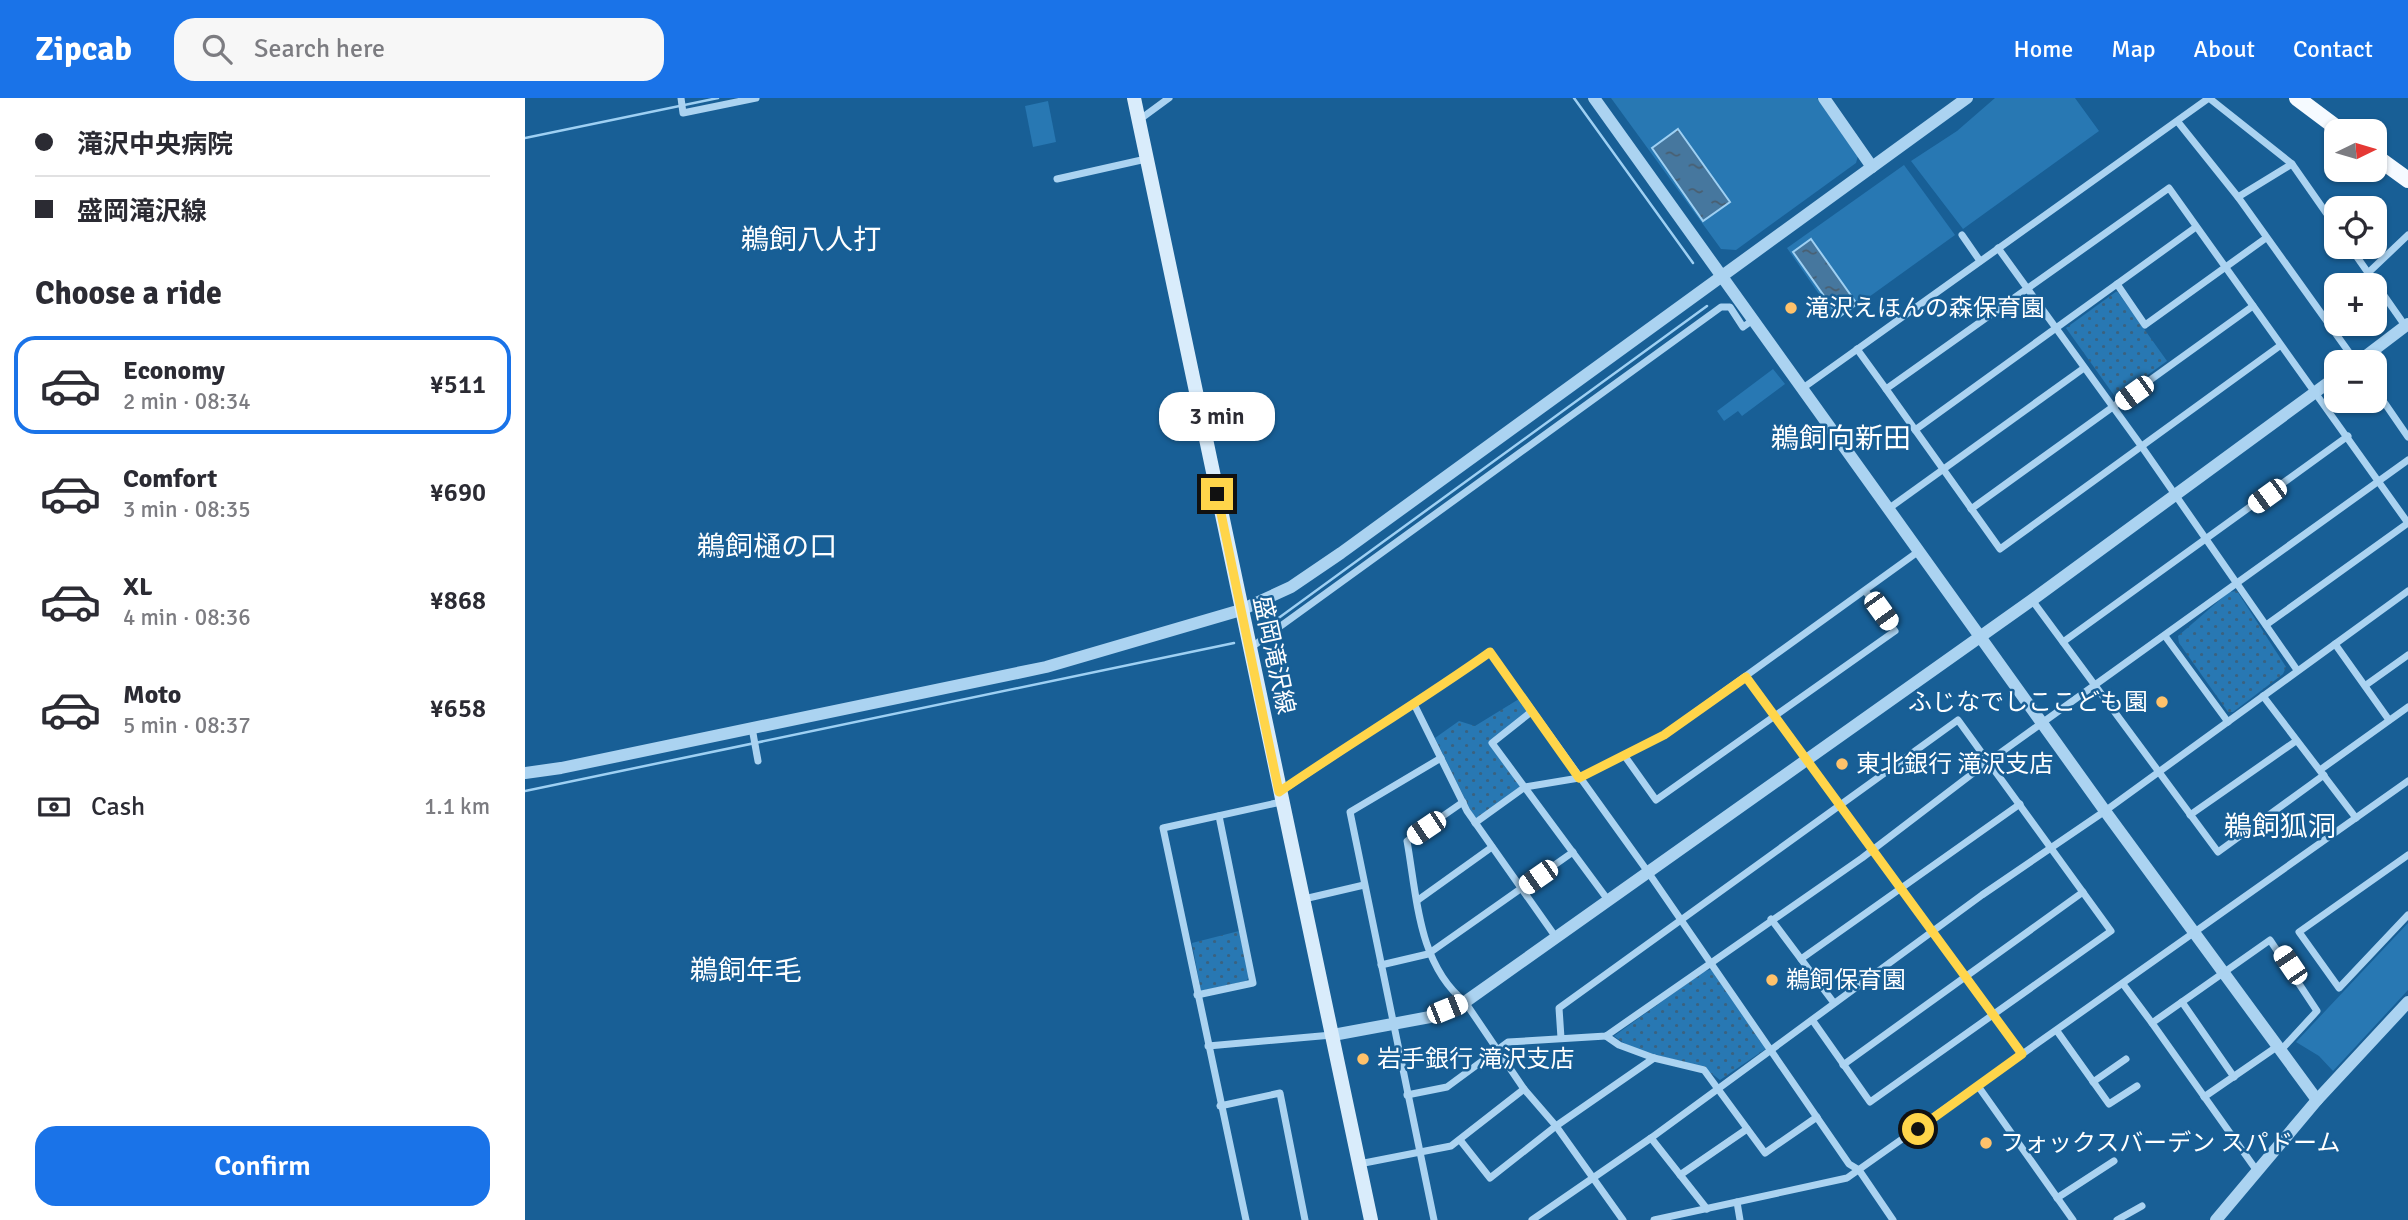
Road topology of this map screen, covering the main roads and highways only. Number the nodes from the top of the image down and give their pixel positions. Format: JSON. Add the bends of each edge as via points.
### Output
{"nodes":[{"id":1,"x":1134,"y":98,"type":"edge"},
{"id":2,"x":2297,"y":98,"type":"edge"},
{"id":3,"x":2325,"y":119,"type":"edge"},
{"id":4,"x":2387,"y":165,"type":"edge"},
{"id":5,"x":2408,"y":180,"type":"edge"},
{"id":6,"x":1371,"y":1220,"type":"edge"}],
"edges":[{"from":1,"to":6,"type":"main road","name":"盛岡滝沢線"},
{"from":2,"to":3,"type":"main road"},
{"from":4,"to":5,"type":"main road"}]}
